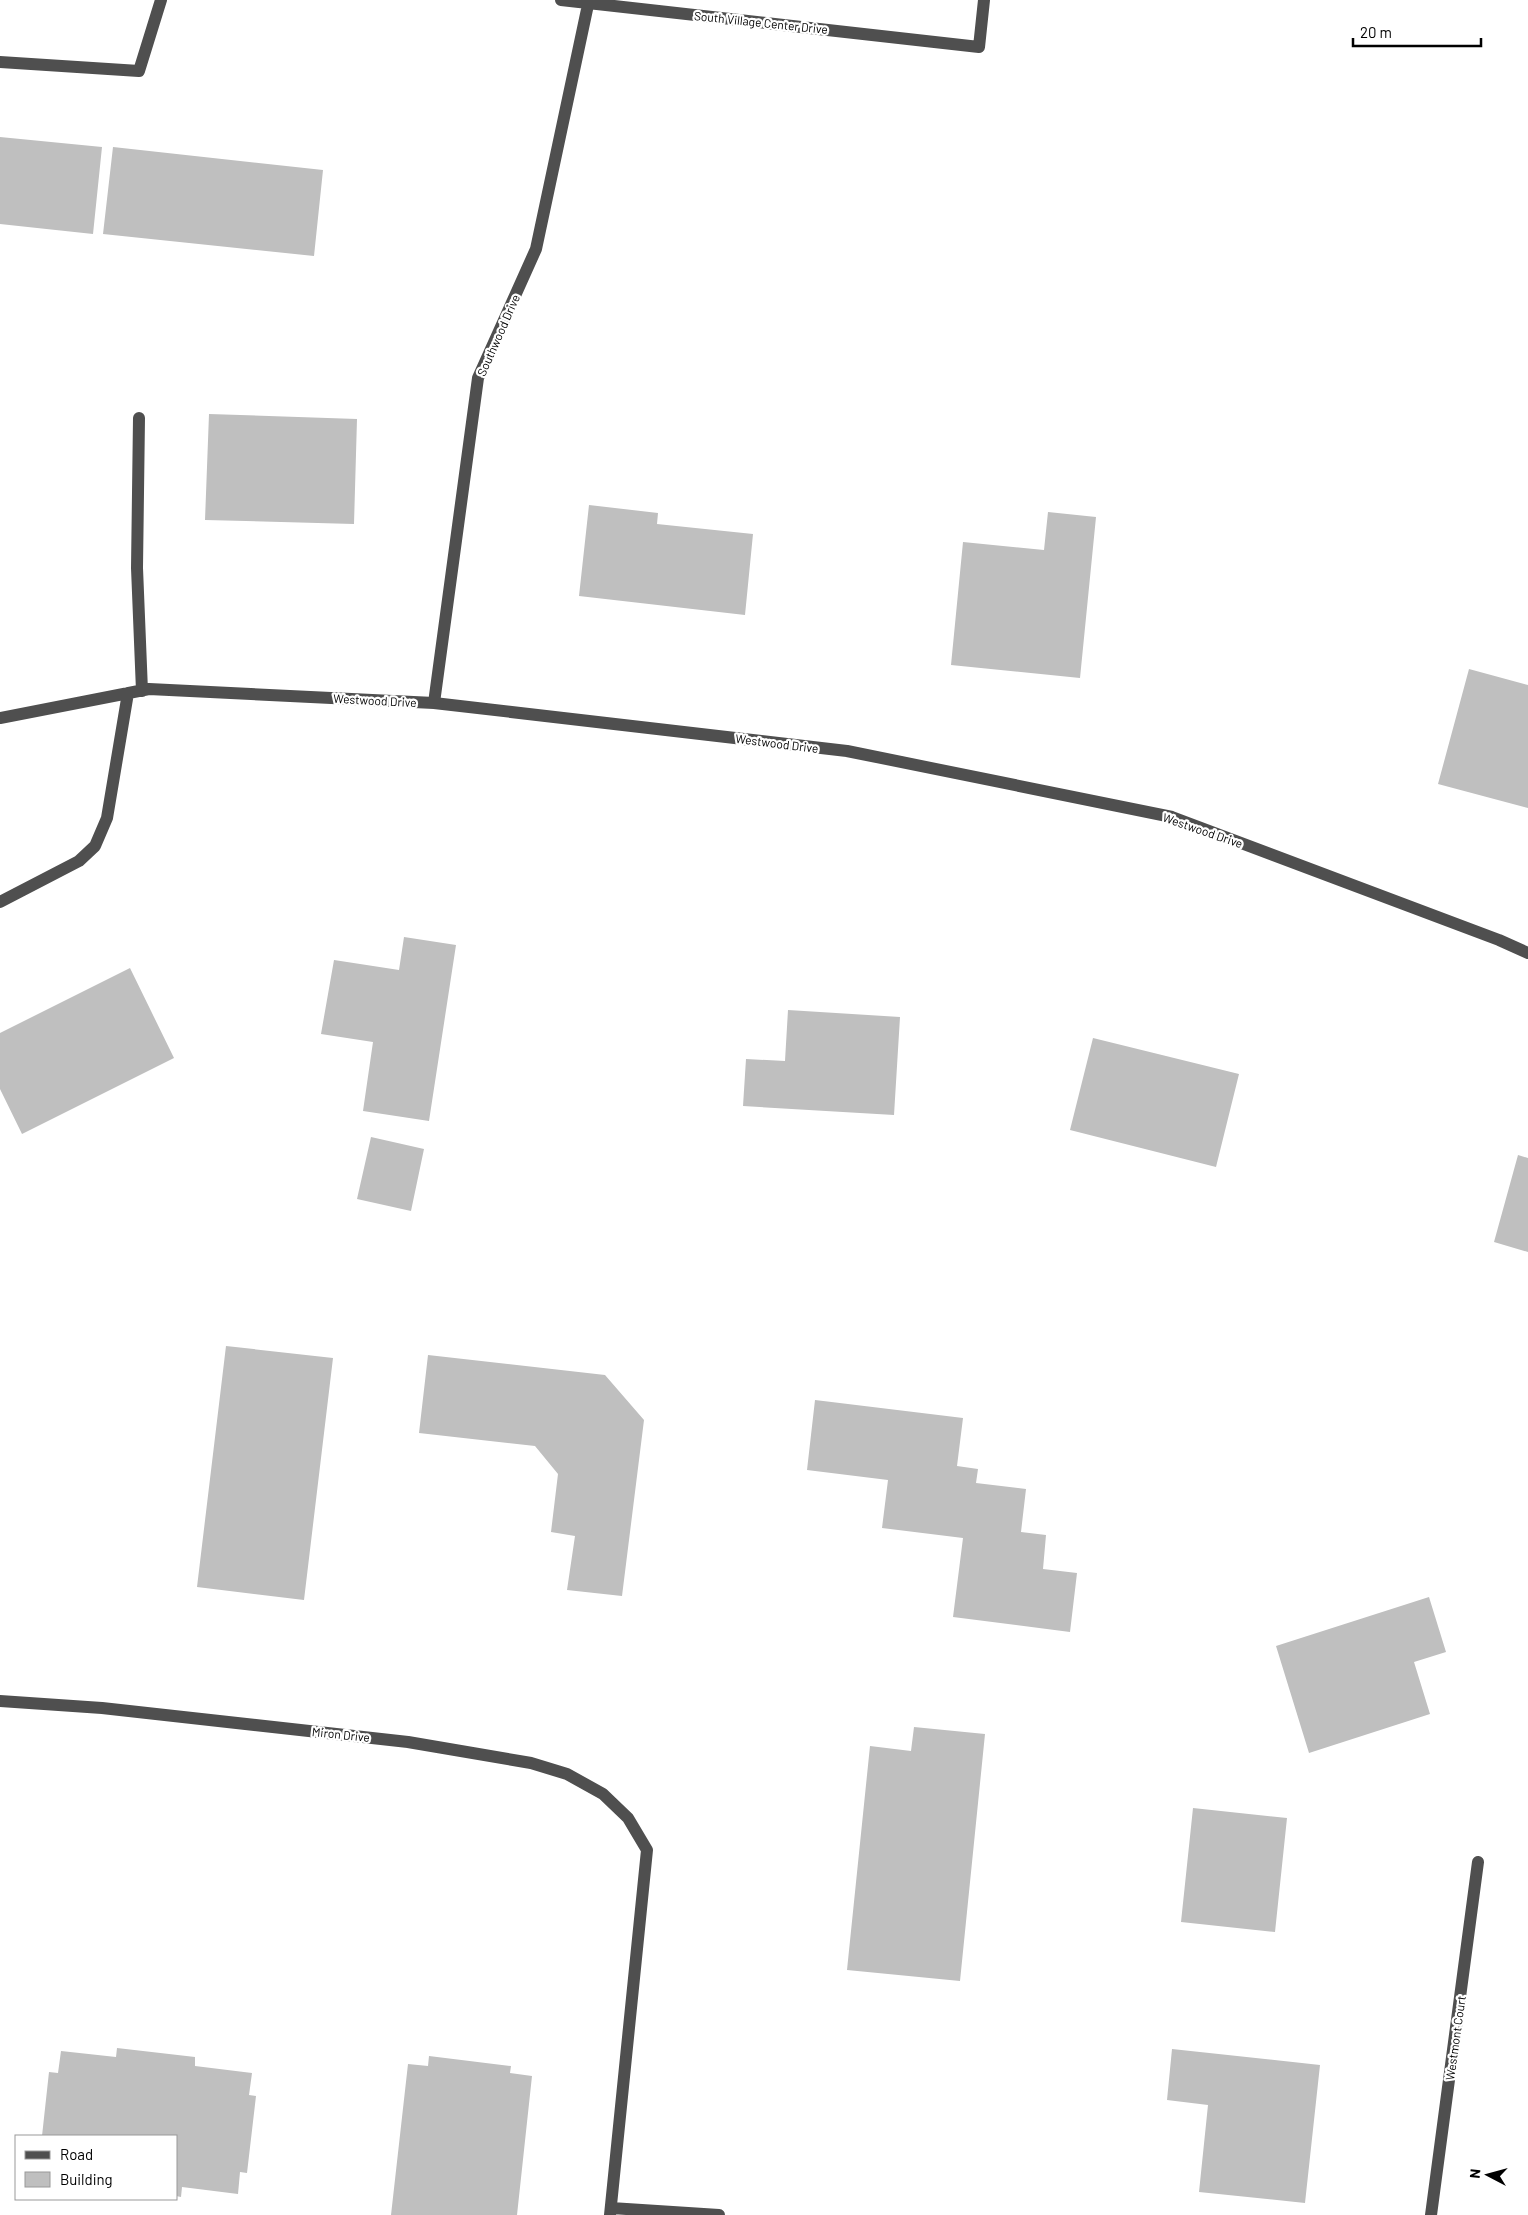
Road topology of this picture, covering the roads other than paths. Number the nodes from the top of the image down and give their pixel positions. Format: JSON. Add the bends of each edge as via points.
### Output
{"nodes":[{"id":1,"x":161,"y":0,"type":"edge"},
{"id":2,"x":561,"y":0,"type":"edge"},
{"id":3,"x":984,"y":0,"type":"edge"},
{"id":4,"x":589,"y":1,"type":"edge"},
{"id":5,"x":0,"y":62,"type":"edge"},
{"id":6,"x":139,"y":418,"type":"dead end"},
{"id":7,"x":142,"y":691,"type":"junction"},
{"id":8,"x":128,"y":694,"type":"junction"},
{"id":9,"x":434,"y":703,"type":"junction"},
{"id":10,"x":0,"y":718,"type":"edge"},
{"id":11,"x":0,"y":902,"type":"edge"},
{"id":12,"x":1528,"y":953,"type":"edge"},
{"id":13,"x":0,"y":1701,"type":"edge"},
{"id":14,"x":1478,"y":1862,"type":"dead end"},
{"id":15,"x":610,"y":2211,"type":"edge"},
{"id":16,"x":719,"y":2215,"type":"edge"},
{"id":17,"x":1431,"y":2215,"type":"edge"}],
"edges":[{"from":1,"to":5,"type":"street","via":[[139,72]]},
{"from":2,"to":4,"type":"street","name":"South Village Center Drive"},
{"from":3,"to":4,"type":"street","name":"South Village Center Drive","via":[[979,47]]},
{"from":4,"to":9,"type":"street","name":"Southwood Drive","via":[[536,249],[478,378]]},
{"from":6,"to":7,"type":"street","via":[[137,568]]},
{"from":7,"to":8,"type":"street","name":"Westwood Drive"},
{"from":7,"to":9,"type":"street","name":"Westwood Drive"},
{"from":8,"to":10,"type":"street","name":"Westwood Drive"},
{"from":8,"to":11,"type":"street","via":[[107,818],[95,846],[80,862]]},
{"from":9,"to":12,"type":"street","name":"Westwood Drive","via":[[847,751],[1172,817]]},
{"from":13,"to":15,"type":"street","name":"Miron Drive","via":[[102,1708],[408,1742],[531,1763],[567,1774],[603,1794],[628,1818],[647,1850]]},
{"from":14,"to":17,"type":"street","name":"Westmont Court"},
{"from":15,"to":16,"type":"street"}]}
